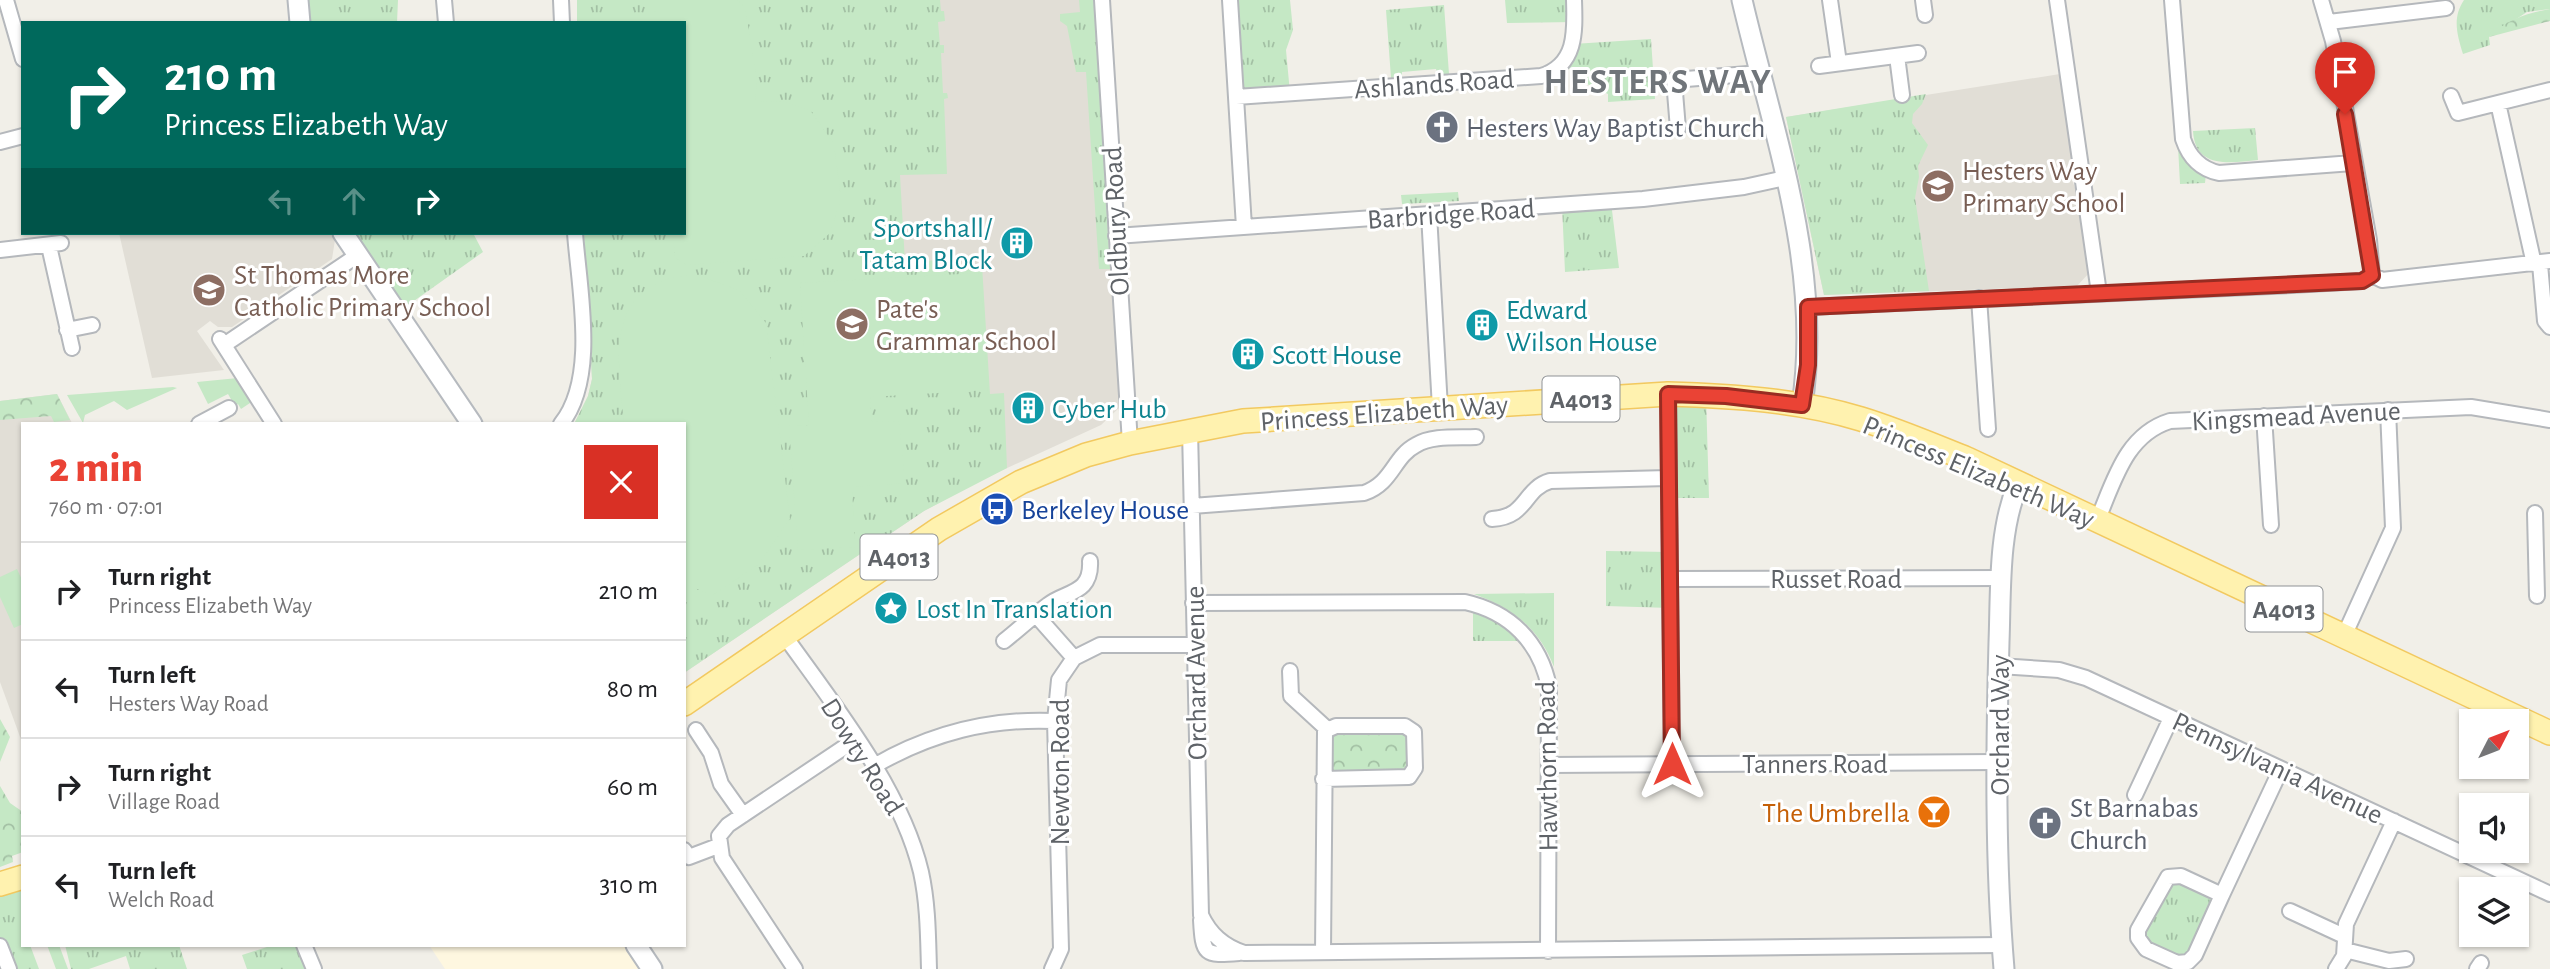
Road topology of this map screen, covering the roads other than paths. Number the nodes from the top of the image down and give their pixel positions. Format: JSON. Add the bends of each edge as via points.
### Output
{"nodes":[{"id":1,"x":6,"y":0,"type":"edge"},
{"id":2,"x":298,"y":0,"type":"edge"},
{"id":3,"x":444,"y":0,"type":"edge"},
{"id":4,"x":561,"y":0,"type":"edge"},
{"id":5,"x":1102,"y":0,"type":"edge"},
{"id":6,"x":1230,"y":0,"type":"edge"},
{"id":7,"x":1574,"y":0,"type":"edge"},
{"id":8,"x":1742,"y":0,"type":"edge"},
{"id":9,"x":1830,"y":0,"type":"edge"},
{"id":10,"x":1923,"y":0,"type":"edge"},
{"id":11,"x":2057,"y":0,"type":"edge"},
{"id":12,"x":2172,"y":0,"type":"edge"},
{"id":13,"x":2321,"y":0,"type":"edge"},
{"id":14,"x":2446,"y":8,"type":"dead end"},
{"id":15,"x":1925,"y":16,"type":"dead end"},
{"id":16,"x":300,"y":21,"type":"edge"},
{"id":17,"x":446,"y":21,"type":"edge"},
{"id":18,"x":562,"y":21,"type":"edge"},
{"id":19,"x":2329,"y":22,"type":"junction"},
{"id":20,"x":21,"y":52,"type":"edge"},
{"id":21,"x":1918,"y":53,"type":"dead end"},
{"id":22,"x":1897,"y":56,"type":"junction"},
{"id":23,"x":1839,"y":63,"type":"junction"},
{"id":24,"x":1819,"y":66,"type":"dead end"},
{"id":25,"x":1759,"y":73,"type":"junction"},
{"id":26,"x":2550,"y":90,"type":"edge"},
{"id":27,"x":1902,"y":96,"type":"dead end"},
{"id":28,"x":2451,"y":96,"type":"dead end"},
{"id":29,"x":1236,"y":97,"type":"junction"},
{"id":30,"x":2498,"y":103,"type":"junction"},
{"id":31,"x":1678,"y":129,"type":"dead end"},
{"id":32,"x":21,"y":137,"type":"edge"},
{"id":33,"x":0,"y":142,"type":"edge"},
{"id":34,"x":2353,"y":163,"type":"junction"},
{"id":35,"x":1785,"y":178,"type":"junction"},
{"id":36,"x":1429,"y":214,"type":"junction"},
{"id":37,"x":1244,"y":227,"type":"junction"},
{"id":38,"x":344,"y":235,"type":"edge"},
{"id":39,"x":575,"y":235,"type":"edge"},
{"id":40,"x":1116,"y":236,"type":"junction"},
{"id":41,"x":0,"y":250,"type":"edge"},
{"id":42,"x":358,"y":255,"type":"junction"},
{"id":43,"x":2541,"y":263,"type":"edge"},
{"id":44,"x":2372,"y":275,"type":"junction"},
{"id":45,"x":2099,"y":293,"type":"junction"},
{"id":46,"x":1979,"y":298,"type":"junction"},
{"id":47,"x":1808,"y":307,"type":"junction"},
{"id":48,"x":92,"y":325,"type":"dead end"},
{"id":49,"x":2550,"y":327,"type":"edge"},
{"id":50,"x":68,"y":330,"type":"junction"},
{"id":51,"x":72,"y":348,"type":"dead end"},
{"id":52,"x":1668,"y":394,"type":"junction"},
{"id":53,"x":1802,"y":405,"type":"junction"},
{"id":54,"x":229,"y":408,"type":"dead end"},
{"id":55,"x":1440,"y":408,"type":"junction"},
{"id":56,"x":2388,"y":411,"type":"junction"},
{"id":57,"x":2264,"y":416,"type":"junction"},
{"id":58,"x":2550,"y":420,"type":"edge"},
{"id":59,"x":203,"y":422,"type":"edge"},
{"id":60,"x":273,"y":422,"type":"edge"},
{"id":61,"x":471,"y":422,"type":"edge"},
{"id":62,"x":562,"y":422,"type":"edge"},
{"id":63,"x":1988,"y":429,"type":"dead end"},
{"id":64,"x":1190,"y":430,"type":"junction"},
{"id":65,"x":1476,"y":437,"type":"dead end"},
{"id":66,"x":1130,"y":443,"type":"junction"},
{"id":67,"x":1668,"y":478,"type":"junction"},
{"id":68,"x":2018,"y":484,"type":"junction"},
{"id":69,"x":1192,"y":506,"type":"junction"},
{"id":70,"x":2535,"y":513,"type":"dead end"},
{"id":71,"x":1492,"y":519,"type":"dead end"},
{"id":72,"x":2097,"y":521,"type":"junction"},
{"id":73,"x":2271,"y":526,"type":"dead end"},
{"id":74,"x":2543,"y":555,"type":"edge"},
{"id":75,"x":1090,"y":561,"type":"dead end"},
{"id":76,"x":2001,"y":578,"type":"junction"},
{"id":77,"x":1670,"y":579,"type":"junction"},
{"id":78,"x":2537,"y":596,"type":"dead end"},
{"id":79,"x":1193,"y":603,"type":"junction"},
{"id":80,"x":1036,"y":615,"type":"junction"},
{"id":81,"x":784,"y":635,"type":"junction"},
{"id":82,"x":2344,"y":636,"type":"junction"},
{"id":83,"x":1004,"y":641,"type":"dead end"},
{"id":84,"x":1193,"y":645,"type":"junction"},
{"id":85,"x":1074,"y":658,"type":"junction"},
{"id":86,"x":1999,"y":666,"type":"junction"},
{"id":87,"x":1290,"y":671,"type":"dead end"},
{"id":88,"x":686,"y":703,"type":"edge"},
{"id":89,"x":2171,"y":718,"type":"junction"},
{"id":90,"x":1055,"y":721,"type":"junction"},
{"id":91,"x":1327,"y":729,"type":"junction"},
{"id":92,"x":696,"y":730,"type":"dead end"},
{"id":93,"x":2550,"y":733,"type":"edge"},
{"id":94,"x":856,"y":740,"type":"junction"},
{"id":95,"x":1997,"y":762,"type":"junction"},
{"id":96,"x":1672,"y":764,"type":"junction"},
{"id":97,"x":1549,"y":765,"type":"junction"},
{"id":98,"x":874,"y":766,"type":"junction"},
{"id":99,"x":2281,"y":769,"type":"junction"},
{"id":100,"x":1323,"y":779,"type":"junction"},
{"id":101,"x":2135,"y":795,"type":"dead end"},
{"id":102,"x":743,"y":815,"type":"junction"},
{"id":103,"x":2394,"y":821,"type":"junction"},
{"id":104,"x":718,"y":846,"type":"junction"},
{"id":105,"x":686,"y":856,"type":"edge"},
{"id":106,"x":21,"y":878,"type":"edge"},
{"id":107,"x":0,"y":884,"type":"edge"},
{"id":108,"x":2550,"y":894,"type":"edge"},
{"id":109,"x":2222,"y":895,"type":"junction"},
{"id":110,"x":2290,"y":911,"type":"dead end"},
{"id":111,"x":2344,"y":943,"type":"junction"},
{"id":112,"x":2002,"y":945,"type":"junction"},
{"id":113,"x":0,"y":946,"type":"edge"},
{"id":114,"x":305,"y":947,"type":"edge"},
{"id":115,"x":637,"y":947,"type":"edge"},
{"id":116,"x":1548,"y":951,"type":"junction"},
{"id":117,"x":1323,"y":952,"type":"junction"},
{"id":118,"x":2406,"y":959,"type":"dead end"},
{"id":119,"x":9,"y":969,"type":"edge"},
{"id":120,"x":314,"y":969,"type":"edge"},
{"id":121,"x":652,"y":969,"type":"edge"},
{"id":122,"x":795,"y":969,"type":"edge"},
{"id":123,"x":929,"y":969,"type":"edge"},
{"id":124,"x":1052,"y":969,"type":"edge"},
{"id":125,"x":2004,"y":969,"type":"edge"},
{"id":126,"x":2336,"y":969,"type":"edge"}],
"edges":[{"from":1,"to":20,"type":"street"},
{"from":2,"to":16,"type":"street"},
{"from":3,"to":17,"type":"street"},
{"from":4,"to":18,"type":"street"},
{"from":5,"to":40,"type":"street","name":"Oldbury Road"},
{"from":6,"to":29,"type":"street"},
{"from":7,"to":29,"type":"street","name":"Ashlands Road","via":[[1573,44],[1563,63],[1541,76]]},
{"from":8,"to":25,"type":"street"},
{"from":9,"to":23,"type":"street"},
{"from":10,"to":15,"type":"street"},
{"from":11,"to":45,"type":"street"},
{"from":12,"to":34,"type":"street","via":[[2183,139],[2200,165],[2218,173]]},
{"from":13,"to":19,"type":"street"},
{"from":14,"to":19,"type":"street"},
{"from":19,"to":34,"type":"street"},
{"from":21,"to":22,"type":"street"},
{"from":22,"to":23,"type":"street"},
{"from":22,"to":27,"type":"street"},
{"from":23,"to":24,"type":"street"},
{"from":25,"to":31,"type":"street","via":[[1674,79]]},
{"from":25,"to":35,"type":"street"},
{"from":26,"to":30,"type":"street"},
{"from":28,"to":30,"type":"street","via":[[2458,113]]},
{"from":29,"to":37,"type":"street"},
{"from":30,"to":43,"type":"street"},
{"from":32,"to":33,"type":"street"},
{"from":34,"to":44,"type":"street"},
{"from":35,"to":36,"type":"street","name":"Barbridge Road","via":[[1643,200]]},
{"from":35,"to":47,"type":"street"},
{"from":36,"to":37,"type":"street","name":"Barbridge Road"},
{"from":36,"to":55,"type":"street"},
{"from":37,"to":40,"type":"street","name":"Barbridge Road"},
{"from":38,"to":42,"type":"street"},
{"from":39,"to":62,"type":"street","via":[[584,369],[578,395]]},
{"from":40,"to":66,"type":"street","name":"Oldbury Road"},
{"from":41,"to":50,"type":"street","via":[[55,244]]},
{"from":42,"to":60,"type":"street","via":[[222,341]]},
{"from":42,"to":61,"type":"street"},
{"from":43,"to":44,"type":"street","via":[[2382,280]]},
{"from":43,"to":49,"type":"street","via":[[2544,321]]},
{"from":44,"to":45,"type":"street","via":[[2350,281]]},
{"from":45,"to":46,"type":"street"},
{"from":46,"to":47,"type":"street"},
{"from":46,"to":63,"type":"street"},
{"from":47,"to":53,"type":"street","via":[[1808,365]]},
{"from":48,"to":50,"type":"street"},
{"from":50,"to":51,"type":"street"},
{"from":52,"to":53,"type":"main road","name":"Princess Elizabeth Way","number":"A4013"},
{"from":52,"to":55,"type":"main road","name":"Princess Elizabeth Way","number":"A4013"},
{"from":52,"to":67,"type":"street"},
{"from":53,"to":68,"type":"main road","name":"Princess Elizabeth Way","number":"A4013","via":[[1905,434]]},
{"from":54,"to":59,"type":"street"},
{"from":55,"to":64,"type":"main road","name":"Princess Elizabeth Way","number":"A4013","via":[[1243,421]]},
{"from":56,"to":57,"type":"street","name":"Kingsmead Avenue"},
{"from":56,"to":58,"type":"street","name":"Kingsmead Avenue","via":[[2471,407]]},
{"from":56,"to":82,"type":"street","via":[[2393,528]]},
{"from":57,"to":72,"type":"street","name":"Kingsmead Avenue","via":[[2179,420],[2151,429],[2130,450]]},
{"from":57,"to":73,"type":"street"},
{"from":64,"to":66,"type":"main road","name":"Princess Elizabeth Way","number":"A4013"},
{"from":64,"to":69,"type":"street","name":"Orchard Avenue"},
{"from":65,"to":69,"type":"street","via":[[1417,444],[1386,481],[1364,494]]},
{"from":66,"to":81,"type":"main road","name":"Princess Elizabeth Way","number":"A4013","via":[[1067,461],[999,494],[939,529]]},
{"from":67,"to":71,"type":"street","via":[[1550,481],[1537,488],[1513,515]]},
{"from":67,"to":77,"type":"street"},
{"from":68,"to":72,"type":"main road","name":"Princess Elizabeth Way","number":"A4013"},
{"from":68,"to":76,"type":"street","name":"Orchard Way","via":[[2008,509]]},
{"from":69,"to":79,"type":"street","name":"Orchard Avenue"},
{"from":70,"to":74,"type":"street"},
{"from":72,"to":82,"type":"main road","name":"Princess Elizabeth Way","number":"A4013"},
{"from":74,"to":78,"type":"street"},
{"from":75,"to":80,"type":"street","via":[[1089,573],[1076,593],[1055,600]]},
{"from":76,"to":77,"type":"street","name":"Russet Road"},
{"from":76,"to":86,"type":"street","name":"Orchard Way"},
{"from":77,"to":96,"type":"street"},
{"from":79,"to":84,"type":"street","name":"Orchard Avenue"},
{"from":79,"to":97,"type":"street","name":"Hawthorn Road","via":[[1465,602],[1491,610],[1523,632],[1542,663],[1549,687]]},
{"from":80,"to":83,"type":"street"},
{"from":80,"to":85,"type":"street"},
{"from":81,"to":88,"type":"main road","name":"Princess Elizabeth Way","number":"A4013"},
{"from":81,"to":94,"type":"street","name":"Dowty Road"},
{"from":82,"to":93,"type":"main road","name":"Princess Elizabeth Way","number":"A4013"},
{"from":84,"to":85,"type":"street","name":"Newton Road","via":[[1109,644]]},
{"from":84,"to":117,"type":"street","name":"Orchard Avenue","via":[[1200,915],[1218,939],[1244,953]]},
{"from":85,"to":90,"type":"street","name":"Newton Road","via":[[1059,680]]},
{"from":86,"to":89,"type":"street","name":"Pennsylvania Avenue","via":[[2078,674]]},
{"from":86,"to":95,"type":"street","name":"Orchard Way"},
{"from":87,"to":91,"type":"street","via":[[1291,696]]},
{"from":89,"to":99,"type":"street","name":"Pennsylvania Avenue"},
{"from":89,"to":101,"type":"street"},
{"from":90,"to":98,"type":"street","via":[[970,727],[920,742]]},
{"from":90,"to":124,"type":"street","name":"Newton Road","via":[[1061,925],[1059,957]]},
{"from":91,"to":100,"type":"street"},
{"from":91,"to":100,"type":"street","via":[[1408,727],[1415,735],[1415,768],[1405,778]]},
{"from":92,"to":102,"type":"street","via":[[711,753],[721,783]]},
{"from":94,"to":98,"type":"street","name":"Dowty Road"},
{"from":94,"to":102,"type":"street"},
{"from":95,"to":96,"type":"street","name":"Tanners Road"},
{"from":95,"to":112,"type":"street","name":"Orchard Way"},
{"from":96,"to":97,"type":"street","name":"Tanners Road"},
{"from":97,"to":116,"type":"street","name":"Hawthorn Road"},
{"from":98,"to":123,"type":"street","name":"Dowty Road","via":[[899,810],[919,865],[927,911]]},
{"from":99,"to":103,"type":"street","name":"Pennsylvania Avenue"},
{"from":99,"to":109,"type":"street"},
{"from":100,"to":117,"type":"street"},
{"from":102,"to":104,"type":"street","via":[[724,828]]},
{"from":103,"to":108,"type":"street","name":"Pennsylvania Avenue"},
{"from":103,"to":111,"type":"street","via":[[2346,924]]},
{"from":104,"to":105,"type":"street"},
{"from":104,"to":122,"type":"street"},
{"from":106,"to":107,"type":"main road"},
{"from":109,"to":109,"type":"street","via":[[2181,876],[2168,877],[2138,930],[2140,942],[2177,963],[2188,962]]},
{"from":110,"to":111,"type":"street"},
{"from":111,"to":118,"type":"street","via":[[2389,961]]},
{"from":111,"to":126,"type":"street"},
{"from":112,"to":116,"type":"street","name":"Orchard Avenue"},
{"from":112,"to":125,"type":"street","name":"Orchard Way"},
{"from":113,"to":119,"type":"street"},
{"from":114,"to":120,"type":"street"},
{"from":115,"to":121,"type":"street"},
{"from":116,"to":117,"type":"street","name":"Orchard Avenue"}]}
